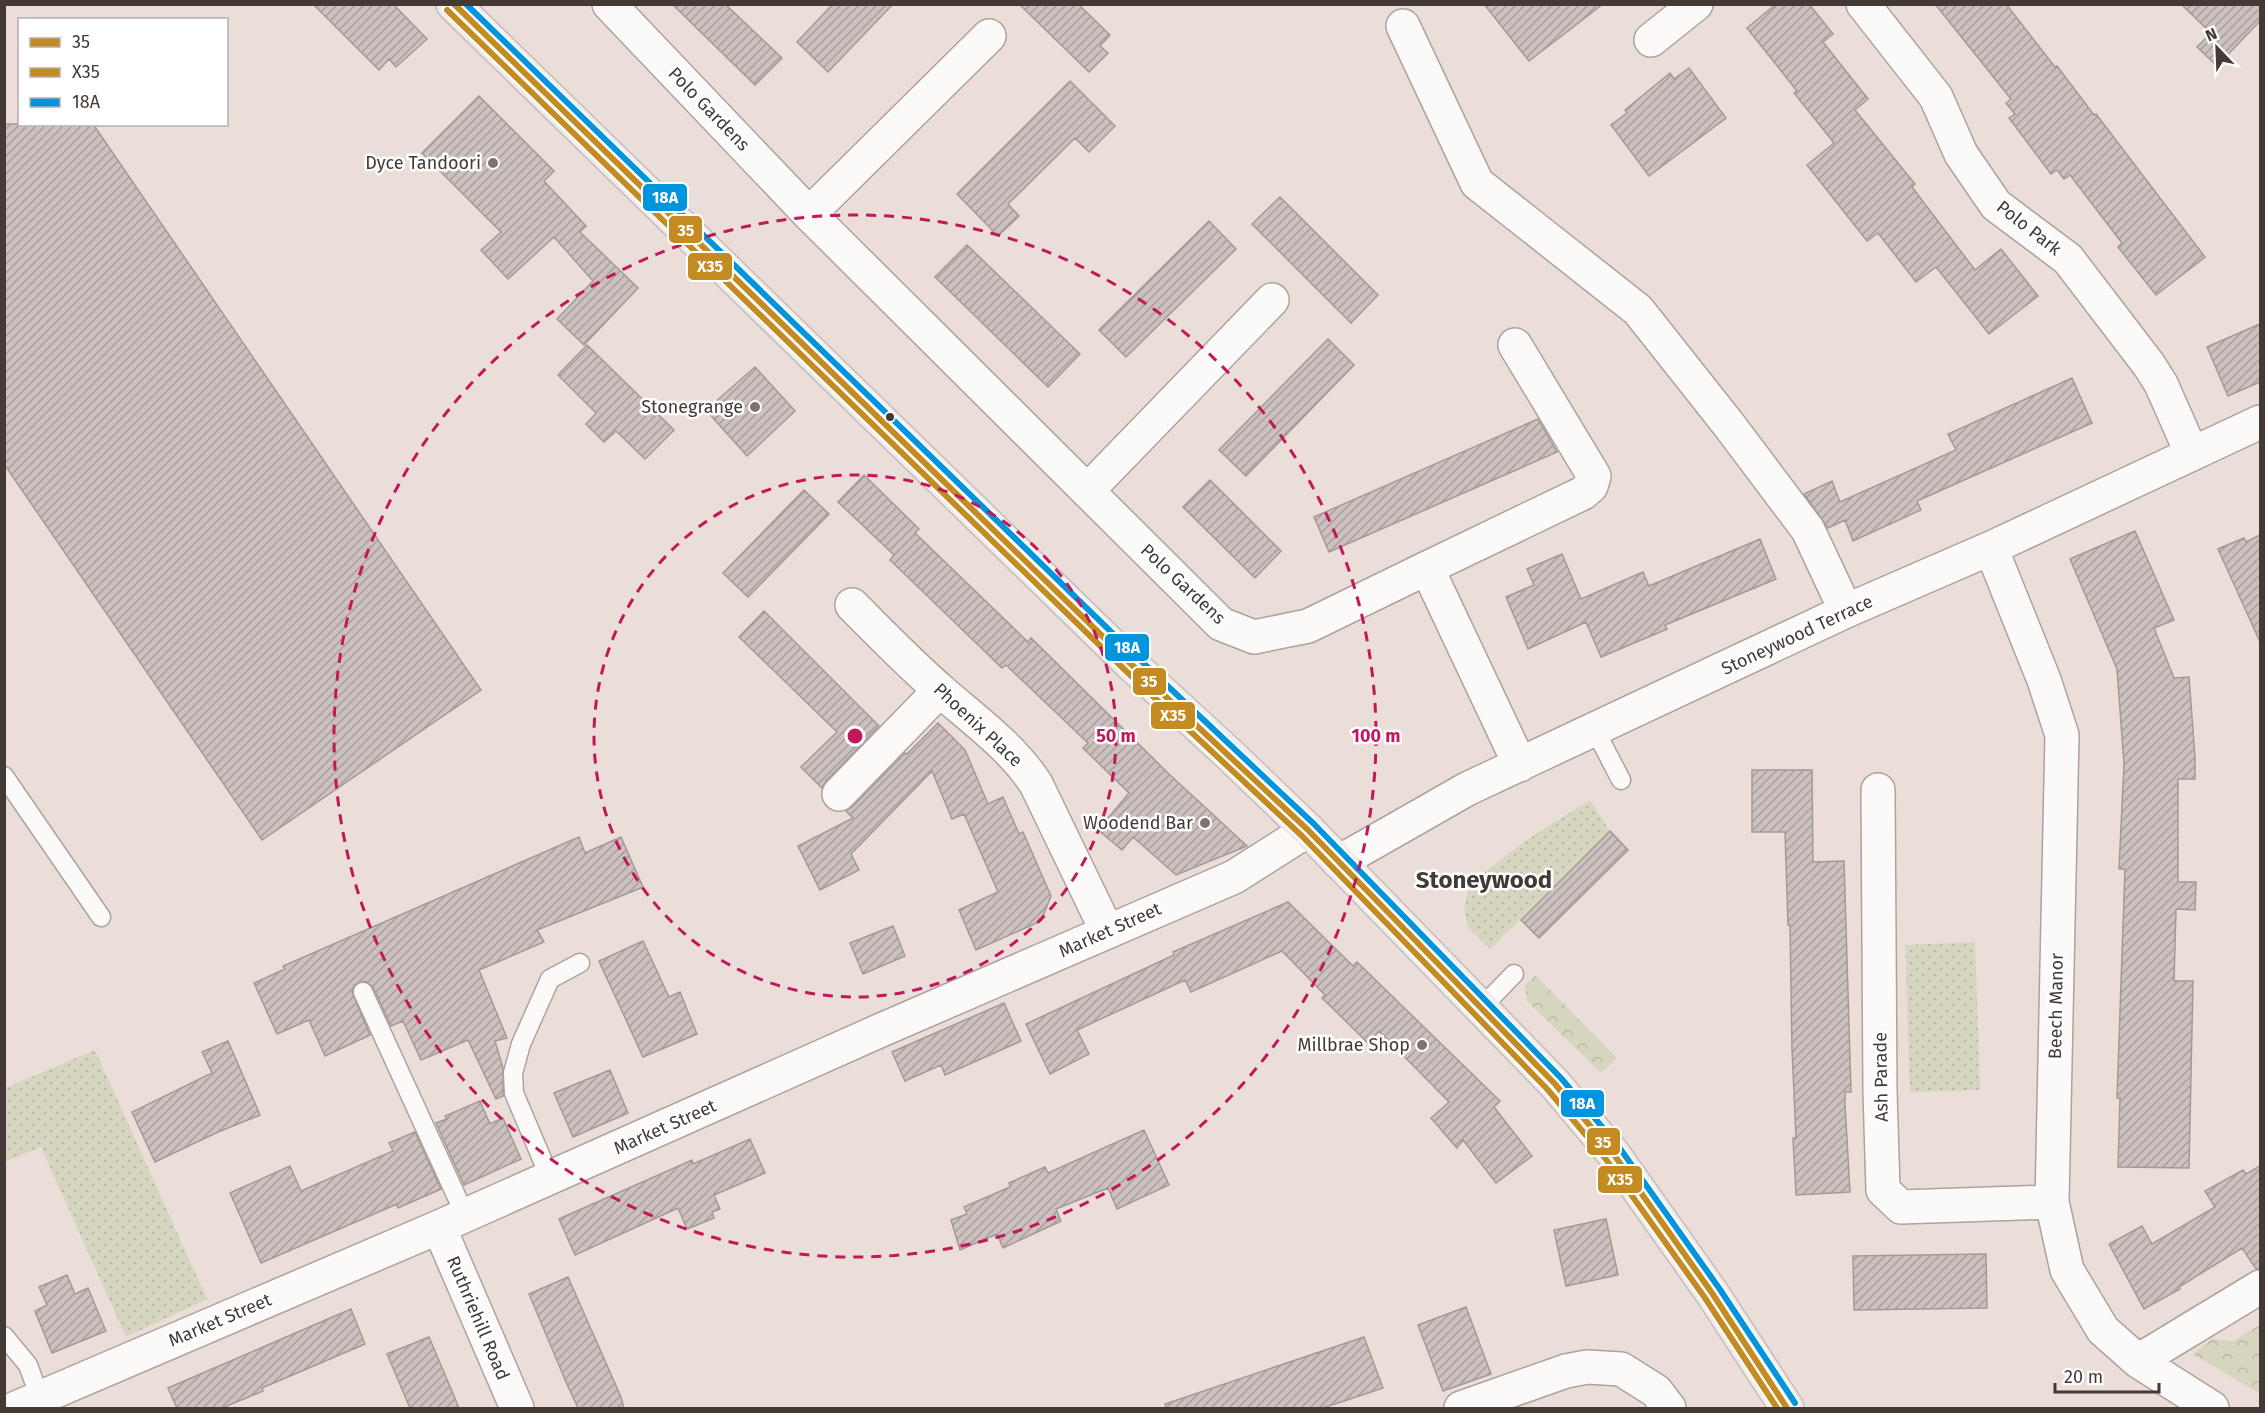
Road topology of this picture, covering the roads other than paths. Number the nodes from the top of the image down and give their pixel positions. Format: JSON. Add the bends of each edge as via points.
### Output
{"nodes":[{"id":1,"x":453,"y":4,"type":"edge"},
{"id":2,"x":609,"y":4,"type":"edge"},
{"id":3,"x":1696,"y":4,"type":"edge"},
{"id":4,"x":1863,"y":4,"type":"edge"},
{"id":5,"x":1403,"y":26,"type":"dead end"},
{"id":6,"x":989,"y":36,"type":"dead end"},
{"id":7,"x":1651,"y":40,"type":"dead end"},
{"id":8,"x":809,"y":214,"type":"junction"},
{"id":9,"x":1272,"y":300,"type":"dead end"},
{"id":10,"x":1515,"y":345,"type":"dead end"},
{"id":11,"x":2260,"y":422,"type":"edge"},
{"id":12,"x":2192,"y":454,"type":"junction"},
{"id":13,"x":1087,"y":491,"type":"junction"},
{"id":14,"x":1991,"y":548,"type":"junction"},
{"id":15,"x":1427,"y":568,"type":"junction"},
{"id":16,"x":852,"y":605,"type":"dead end"},
{"id":17,"x":1846,"y":611,"type":"junction"},
{"id":18,"x":940,"y":690,"type":"junction"},
{"id":19,"x":1595,"y":730,"type":"junction"},
{"id":20,"x":1520,"y":765,"type":"junction"},
{"id":21,"x":4,"y":776,"type":"edge"},
{"id":22,"x":1621,"y":780,"type":"dead end"},
{"id":23,"x":1878,"y":790,"type":"dead end"},
{"id":24,"x":839,"y":794,"type":"dead end"},
{"id":25,"x":1308,"y":830,"type":"junction"},
{"id":26,"x":1339,"y":862,"type":"junction"},
{"id":27,"x":101,"y":917,"type":"dead end"},
{"id":28,"x":1107,"y":931,"type":"junction"},
{"id":29,"x":580,"y":963,"type":"dead end"},
{"id":30,"x":1514,"y":974,"type":"dead end"},
{"id":31,"x":363,"y":992,"type":"dead end"},
{"id":32,"x":1481,"y":1008,"type":"junction"},
{"id":33,"x":550,"y":1178,"type":"junction"},
{"id":34,"x":2052,"y":1202,"type":"junction"},
{"id":35,"x":452,"y":1221,"type":"junction"},
{"id":36,"x":2260,"y":1287,"type":"edge"},
{"id":37,"x":4,"y":1336,"type":"edge"},
{"id":38,"x":2138,"y":1361,"type":"junction"},
{"id":39,"x":28,"y":1403,"type":"edge"},
{"id":40,"x":2203,"y":1406,"type":"edge"},
{"id":41,"x":517,"y":1408,"type":"edge"},
{"id":42,"x":1461,"y":1408,"type":"edge"},
{"id":43,"x":1669,"y":1408,"type":"edge"},
{"id":44,"x":1786,"y":1408,"type":"edge"}],
"edges":[{"from":1,"to":25,"type":"main road","via":[[1132,665]]},
{"from":2,"to":8,"type":"street","name":"Polo Gardens"},
{"from":3,"to":7,"type":"street"},
{"from":4,"to":12,"type":"street","name":"Polo Park","via":[[1936,97],[1961,154],[1995,205],[2068,259],[2149,365]]},
{"from":5,"to":17,"type":"street","via":[[1477,183],[1638,310],[1808,530]]},
{"from":6,"to":8,"type":"street"},
{"from":8,"to":13,"type":"street","name":"Polo Gardens"},
{"from":9,"to":13,"type":"street"},
{"from":10,"to":15,"type":"street","name":"Polo Gardens","via":[[1594,476],[1591,486]]},
{"from":11,"to":12,"type":"street","name":"Stoneywood Terrace"},
{"from":12,"to":14,"type":"street","name":"Stoneywood Terrace"},
{"from":13,"to":15,"type":"street","name":"Polo Gardens","via":[[1221,624],[1254,637],[1308,626]]},
{"from":14,"to":17,"type":"street","name":"Stoneywood Terrace"},
{"from":14,"to":34,"type":"street","name":"Beech Manor","via":[[2062,735]]},
{"from":15,"to":20,"type":"street"},
{"from":16,"to":18,"type":"street","name":"Phoenix Place"},
{"from":17,"to":19,"type":"street","name":"Stoneywood Terrace"},
{"from":18,"to":24,"type":"street"},
{"from":18,"to":28,"type":"street","name":"Phoenix Place","via":[[1028,771]]},
{"from":19,"to":20,"type":"street","name":"Stoneywood Terrace"},
{"from":19,"to":22,"type":"lane"},
{"from":20,"to":26,"type":"street","name":"Stoneywood Terrace","via":[[1467,789]]},
{"from":21,"to":27,"type":"lane"},
{"from":23,"to":34,"type":"street","name":"Ash Parade","via":[[1884,1190],[1900,1207]]},
{"from":25,"to":26,"type":"main road"},
{"from":25,"to":28,"type":"street","name":"Market Street","via":[[1234,877]]},
{"from":26,"to":32,"type":"main road"},
{"from":28,"to":33,"type":"street","name":"Market Street"},
{"from":29,"to":33,"type":"lane","via":[[550,980],[521,1044],[513,1073],[514,1094]]},
{"from":30,"to":32,"type":"lane"},
{"from":31,"to":35,"type":"lane"},
{"from":32,"to":44,"type":"main road","via":[[1555,1084],[1612,1152],[1712,1293]]},
{"from":33,"to":35,"type":"street","name":"Market Street"},
{"from":34,"to":38,"type":"street","name":"Beech Manor","via":[[2067,1270],[2103,1330]]},
{"from":35,"to":39,"type":"street","name":"Market Street"},
{"from":35,"to":41,"type":"street","name":"Ruthriehill Road"},
{"from":36,"to":38,"type":"street"},
{"from":37,"to":39,"type":"lane","via":[[28,1365]]},
{"from":38,"to":40,"type":"street","name":"Beech Manor"},
{"from":42,"to":43,"type":"street","via":[[1566,1371],[1597,1367],[1622,1369],[1656,1391]]}]}
